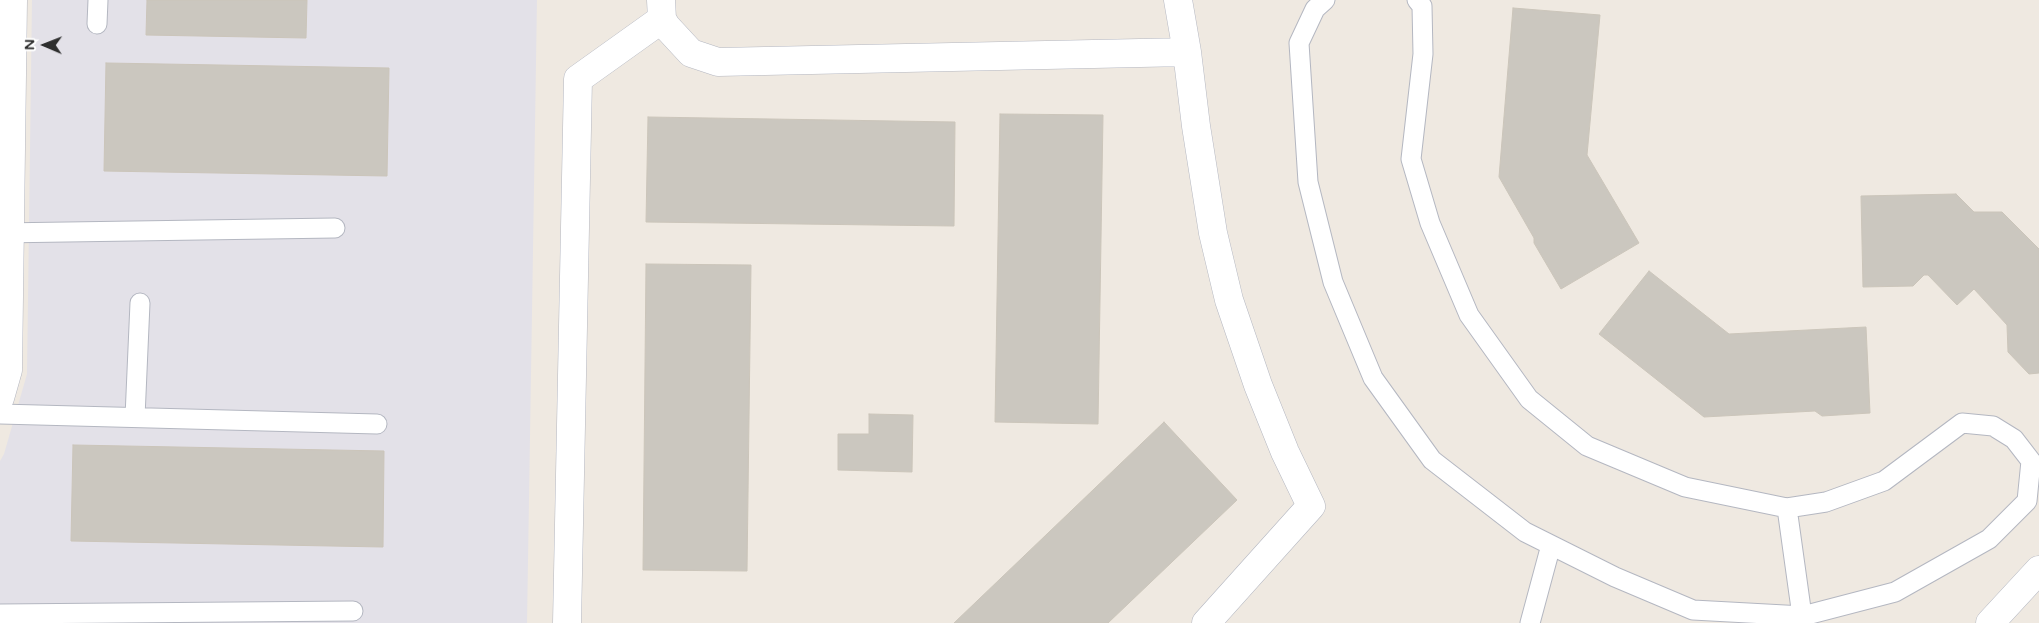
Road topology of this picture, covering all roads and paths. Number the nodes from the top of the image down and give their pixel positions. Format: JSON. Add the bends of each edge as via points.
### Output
{"nodes":[{"id":1,"x":13,"y":0,"type":"edge"},
{"id":2,"x":98,"y":0,"type":"edge"},
{"id":3,"x":1178,"y":0,"type":"edge"},
{"id":4,"x":1325,"y":0,"type":"edge"},
{"id":5,"x":1417,"y":0,"type":"edge"},
{"id":6,"x":662,"y":9,"type":"edge"},
{"id":7,"x":97,"y":24,"type":"dead end"},
{"id":8,"x":1188,"y":52,"type":"junction"},
{"id":9,"x":335,"y":228,"type":"dead end"},
{"id":10,"x":5,"y":233,"type":"edge"},
{"id":11,"x":140,"y":303,"type":"dead end"},
{"id":12,"x":0,"y":398,"type":"edge"},
{"id":13,"x":0,"y":414,"type":"edge"},
{"id":14,"x":135,"y":417,"type":"junction"},
{"id":15,"x":377,"y":424,"type":"dead end"},
{"id":16,"x":1787,"y":508,"type":"junction"},
{"id":17,"x":1551,"y":545,"type":"junction"},
{"id":18,"x":2039,"y":570,"type":"edge"},
{"id":19,"x":353,"y":612,"type":"dead end"},
{"id":20,"x":0,"y":614,"type":"edge"},
{"id":21,"x":1803,"y":620,"type":"edge"},
{"id":22,"x":567,"y":623,"type":"edge"},
{"id":23,"x":1206,"y":623,"type":"edge"},
{"id":24,"x":1530,"y":623,"type":"edge"},
{"id":25,"x":1990,"y":623,"type":"edge"}],
"edges":[{"from":1,"to":10,"type":"street"},
{"from":2,"to":7,"type":"lane"},
{"from":3,"to":8,"type":"street"},
{"from":4,"to":17,"type":"lane","via":[[1315,10],[1299,43],[1308,182],[1334,282],[1372,378],[1432,460],[1525,532]]},
{"from":5,"to":16,"type":"lane","via":[[1422,6],[1423,54],[1411,159],[1430,223],[1469,315],[1529,399],[1587,446],[1684,487]]},
{"from":6,"to":8,"type":"street","via":[[666,26],[691,53],[718,62]]},
{"from":6,"to":22,"type":"street","via":[[578,79]]},
{"from":8,"to":23,"type":"street","via":[[1213,233],[1230,300],[1258,385],[1311,506]]},
{"from":9,"to":10,"type":"lane"},
{"from":10,"to":12,"type":"street","via":[[8,370]]},
{"from":11,"to":14,"type":"lane"},
{"from":13,"to":14,"type":"lane"},
{"from":14,"to":15,"type":"lane"},
{"from":16,"to":21,"type":"lane"},
{"from":16,"to":21,"type":"lane","via":[[1826,502],[1884,481],[1962,423],[1994,426],[2014,439],[2031,461],[2027,500],[1989,539],[1895,592]]},
{"from":17,"to":21,"type":"lane","via":[[1693,610]]},
{"from":17,"to":24,"type":"lane"},
{"from":18,"to":25,"type":"street"},
{"from":19,"to":20,"type":"lane"}]}
